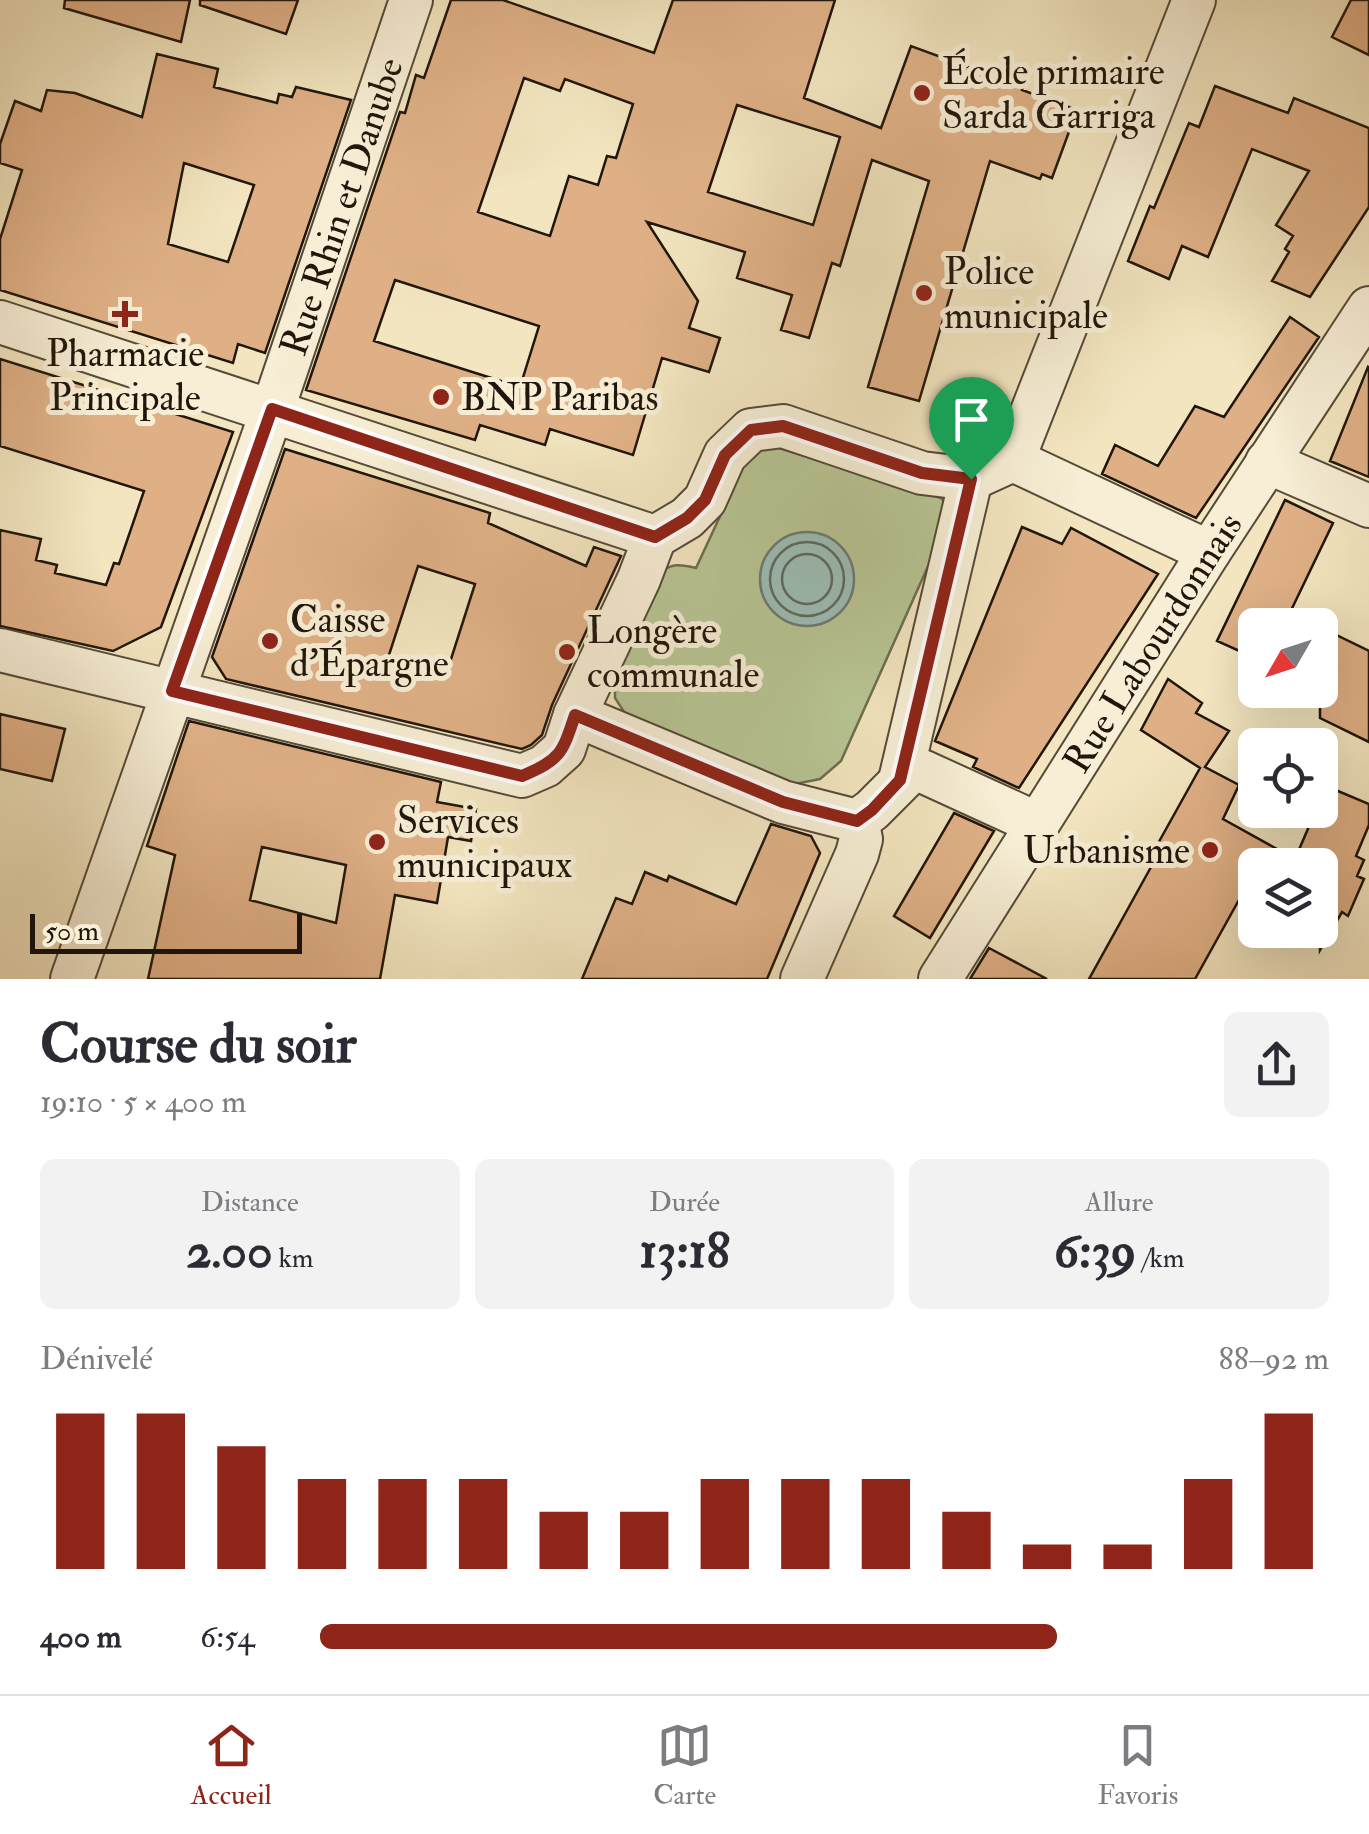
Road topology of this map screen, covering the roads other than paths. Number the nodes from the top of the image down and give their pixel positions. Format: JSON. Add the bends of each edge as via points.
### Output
{"nodes":[{"id":1,"x":411,"y":0,"type":"edge"},
{"id":2,"x":1194,"y":0,"type":"edge"},
{"id":3,"x":1369,"y":308,"type":"edge"},
{"id":4,"x":0,"y":322,"type":"edge"},
{"id":5,"x":272,"y":409,"type":"junction"},
{"id":6,"x":1013,"y":460,"type":"junction"},
{"id":7,"x":1267,"y":462,"type":"junction"},
{"id":8,"x":971,"y":479,"type":"junction"},
{"id":9,"x":1369,"y":506,"type":"edge"},
{"id":10,"x":655,"y":537,"type":"junction"},
{"id":11,"x":1209,"y":552,"type":"junction"},
{"id":12,"x":0,"y":650,"type":"edge"},
{"id":13,"x":172,"y":691,"type":"junction"},
{"id":14,"x":575,"y":715,"type":"junction"},
{"id":15,"x":900,"y":780,"type":"junction"},
{"id":16,"x":857,"y":821,"type":"junction"},
{"id":17,"x":1038,"y":824,"type":"junction"},
{"id":18,"x":72,"y":979,"type":"edge"},
{"id":19,"x":802,"y":979,"type":"edge"},
{"id":20,"x":940,"y":979,"type":"edge"}],
"edges":[{"from":1,"to":5,"type":"street","name":"Rue Rhin et Danube"},
{"from":2,"to":6,"type":"street"},
{"from":3,"to":7,"type":"street","name":"Rue Labourdonnais"},
{"from":4,"to":5,"type":"street"},
{"from":5,"to":10,"type":"street"},
{"from":5,"to":13,"type":"street","name":"Rue Rhin et Danube"},
{"from":6,"to":8,"type":"street"},
{"from":6,"to":11,"type":"street"},
{"from":7,"to":9,"type":"street"},
{"from":7,"to":11,"type":"street","name":"Rue Labourdonnais"},
{"from":8,"to":10,"type":"street","via":[[922,473],[783,426],[751,430],[725,455],[705,500]]},
{"from":8,"to":15,"type":"street"},
{"from":10,"to":14,"type":"street"},
{"from":11,"to":17,"type":"street","name":"Rue Labourdonnais"},
{"from":12,"to":13,"type":"street"},
{"from":13,"to":14,"type":"street","via":[[522,776],[564,749]]},
{"from":13,"to":18,"type":"street","name":"Rue Rhin et Danube"},
{"from":14,"to":16,"type":"street","via":[[783,802]]},
{"from":15,"to":16,"type":"street"},
{"from":15,"to":17,"type":"street","via":[[922,771]]},
{"from":16,"to":19,"type":"street","via":[[857,854]]},
{"from":17,"to":20,"type":"street","name":"Rue Labourdonnais"}]}
